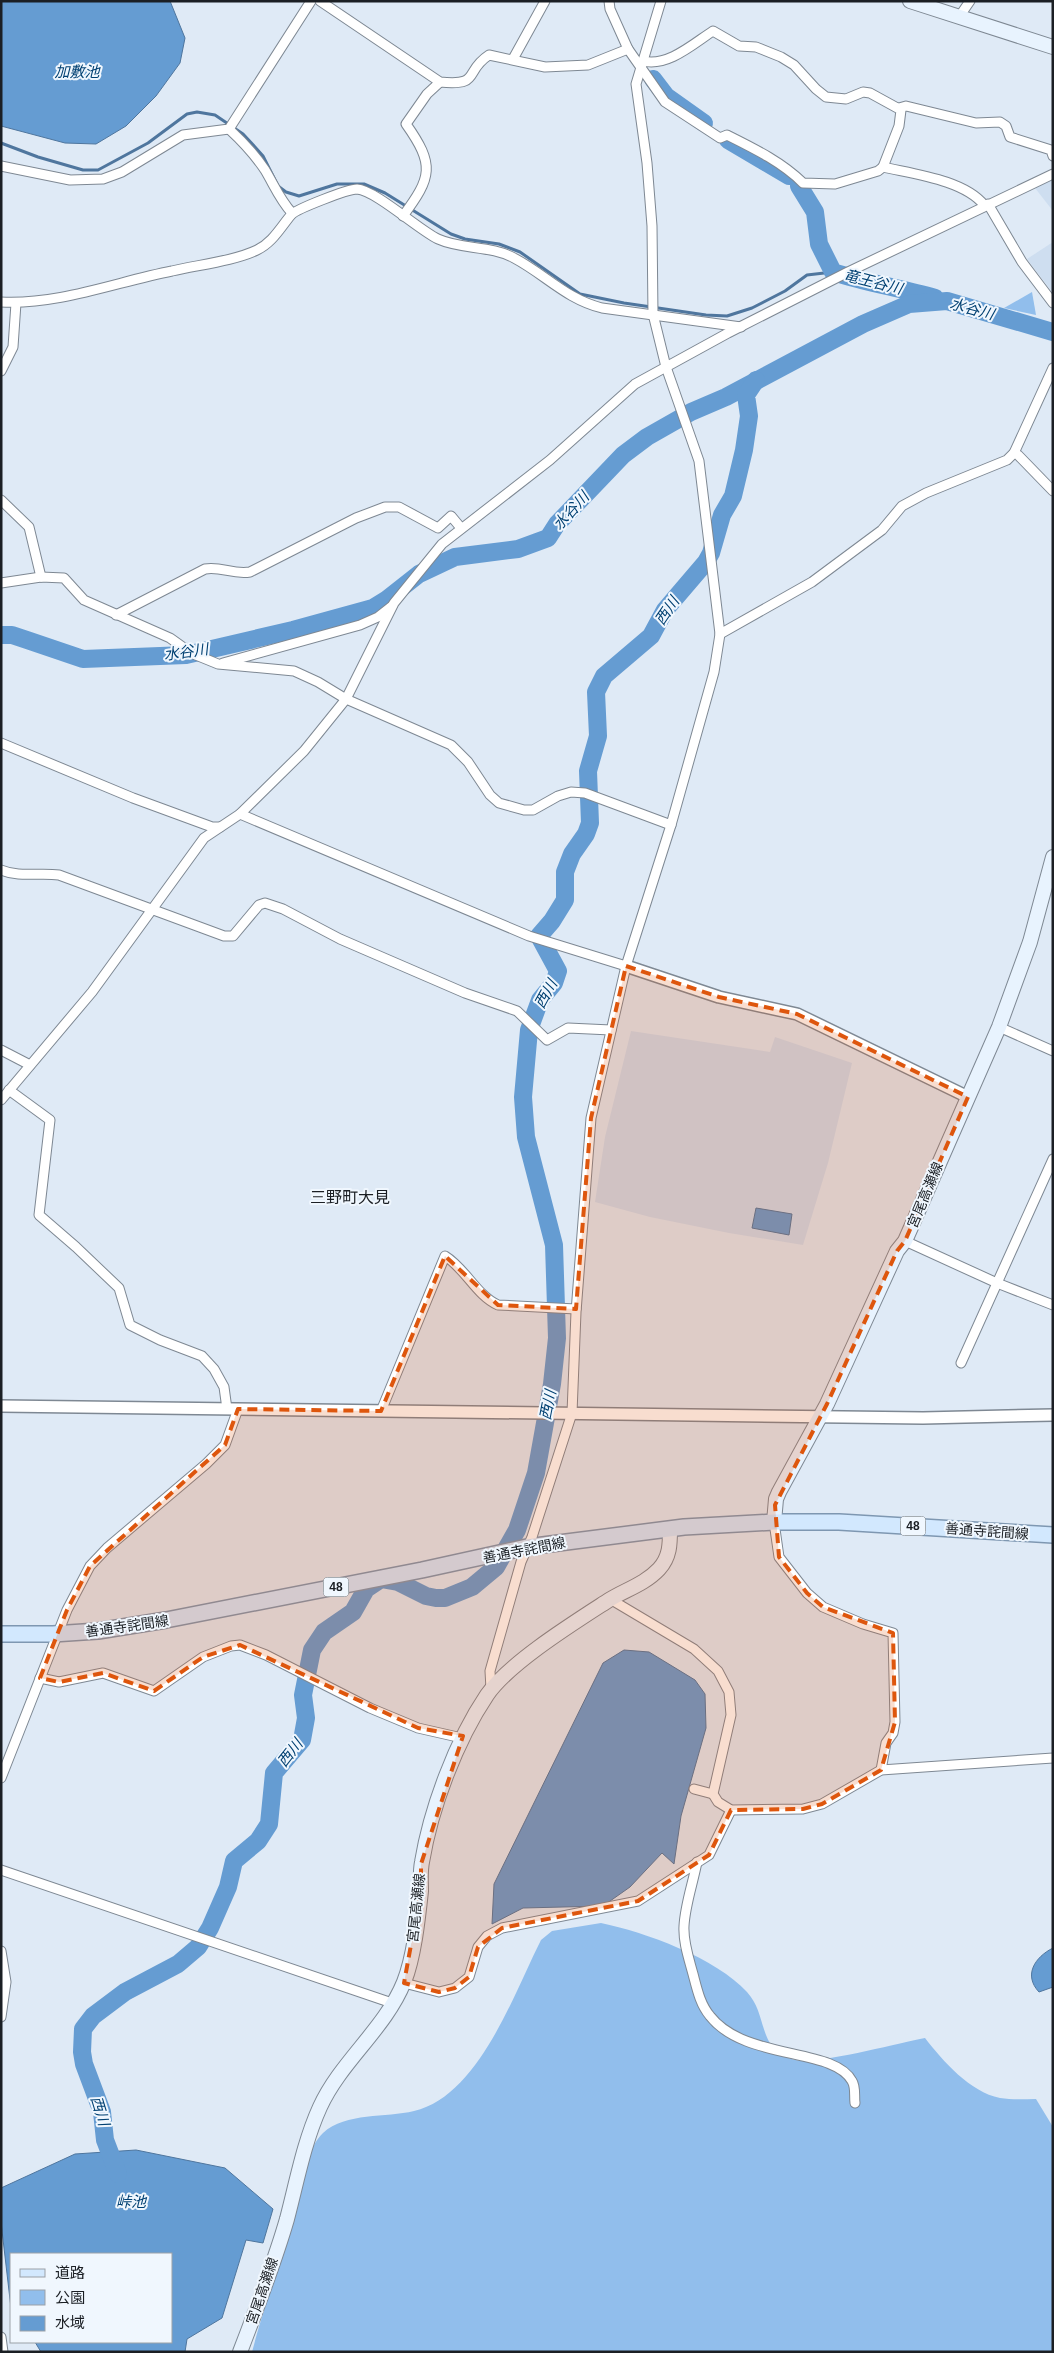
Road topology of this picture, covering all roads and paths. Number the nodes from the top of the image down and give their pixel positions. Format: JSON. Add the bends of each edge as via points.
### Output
{"nodes":[{"id":1,"x":312,"y":1,"type":"edge"},
{"id":2,"x":320,"y":1,"type":"edge"},
{"id":3,"x":545,"y":1,"type":"edge"},
{"id":4,"x":609,"y":1,"type":"edge"},
{"id":5,"x":661,"y":1,"type":"edge"},
{"id":6,"x":910,"y":1,"type":"edge"},
{"id":7,"x":970,"y":1,"type":"edge"},
{"id":8,"x":959,"y":17,"type":"junction"},
{"id":9,"x":1053,"y":47,"type":"edge"},
{"id":10,"x":628,"y":49,"type":"junction"},
{"id":11,"x":513,"y":59,"type":"junction"},
{"id":12,"x":642,"y":65,"type":"junction"},
{"id":13,"x":440,"y":82,"type":"junction"},
{"id":14,"x":899,"y":108,"type":"junction"},
{"id":15,"x":229,"y":129,"type":"junction"},
{"id":16,"x":1053,"y":156,"type":"edge"},
{"id":17,"x":1,"y":166,"type":"edge"},
{"id":18,"x":883,"y":167,"type":"junction"},
{"id":19,"x":1053,"y":174,"type":"edge"},
{"id":20,"x":986,"y":205,"type":"junction"},
{"id":21,"x":407,"y":211,"type":"junction"},
{"id":22,"x":292,"y":213,"type":"junction"},
{"id":23,"x":1,"y":302,"type":"edge"},
{"id":24,"x":16,"y":303,"type":"junction"},
{"id":25,"x":1053,"y":303,"type":"edge"},
{"id":26,"x":653,"y":310,"type":"junction"},
{"id":27,"x":741,"y":327,"type":"junction"},
{"id":28,"x":666,"y":367,"type":"junction"},
{"id":29,"x":1053,"y":368,"type":"edge"},
{"id":30,"x":1,"y":371,"type":"edge"},
{"id":31,"x":1014,"y":453,"type":"junction"},
{"id":32,"x":1053,"y":491,"type":"edge"},
{"id":33,"x":1,"y":500,"type":"edge"},
{"id":34,"x":461,"y":528,"type":"junction"},
{"id":35,"x":41,"y":577,"type":"junction"},
{"id":36,"x":1,"y":583,"type":"edge"},
{"id":37,"x":394,"y":603,"type":"junction"},
{"id":38,"x":116,"y":615,"type":"junction"},
{"id":39,"x":720,"y":634,"type":"junction"},
{"id":40,"x":218,"y":664,"type":"junction"},
{"id":41,"x":346,"y":700,"type":"junction"},
{"id":42,"x":1,"y":743,"type":"edge"},
{"id":43,"x":240,"y":814,"type":"junction"},
{"id":44,"x":671,"y":825,"type":"junction"},
{"id":45,"x":220,"y":827,"type":"junction"},
{"id":46,"x":1053,"y":857,"type":"edge"},
{"id":47,"x":1,"y":870,"type":"edge"},
{"id":48,"x":153,"y":908,"type":"junction"},
{"id":49,"x":626,"y":966,"type":"junction"},
{"id":50,"x":999,"y":1027,"type":"junction"},
{"id":51,"x":611,"y":1030,"type":"junction"},
{"id":52,"x":1,"y":1050,"type":"edge"},
{"id":53,"x":1053,"y":1051,"type":"edge"},
{"id":54,"x":30,"y":1065,"type":"junction"},
{"id":55,"x":9,"y":1090,"type":"junction"},
{"id":56,"x":968,"y":1097,"type":"junction"},
{"id":57,"x":1,"y":1100,"type":"edge"},
{"id":58,"x":1053,"y":1159,"type":"edge"},
{"id":59,"x":905,"y":1241,"type":"junction"},
{"id":60,"x":996,"y":1283,"type":"junction"},
{"id":61,"x":1053,"y":1305,"type":"edge"},
{"id":62,"x":576,"y":1309,"type":"junction"},
{"id":63,"x":961,"y":1363,"type":"dead end"},
{"id":64,"x":1,"y":1406,"type":"edge"},
{"id":65,"x":232,"y":1409,"type":"junction"},
{"id":66,"x":381,"y":1411,"type":"junction"},
{"id":67,"x":572,"y":1413,"type":"junction"},
{"id":68,"x":1053,"y":1415,"type":"edge"},
{"id":69,"x":821,"y":1416,"type":"junction"},
{"id":70,"x":774,"y":1522,"type":"junction"},
{"id":71,"x":670,"y":1529,"type":"junction"},
{"id":72,"x":1053,"y":1535,"type":"edge"},
{"id":73,"x":527,"y":1547,"type":"junction"},
{"id":74,"x":610,"y":1599,"type":"junction"},
{"id":75,"x":1,"y":1634,"type":"edge"},
{"id":76,"x":57,"y":1634,"type":"junction"},
{"id":77,"x":40,"y":1678,"type":"junction"},
{"id":78,"x":491,"y":1689,"type":"junction"},
{"id":79,"x":462,"y":1738,"type":"junction"},
{"id":80,"x":1053,"y":1758,"type":"edge"},
{"id":81,"x":881,"y":1770,"type":"junction"},
{"id":82,"x":1,"y":1778,"type":"edge"},
{"id":83,"x":694,"y":1788,"type":"dead end"},
{"id":84,"x":712,"y":1794,"type":"junction"},
{"id":85,"x":731,"y":1810,"type":"junction"},
{"id":86,"x":697,"y":1862,"type":"junction"},
{"id":87,"x":1,"y":1870,"type":"edge"},
{"id":88,"x":1,"y":1951,"type":"edge"},
{"id":89,"x":404,"y":1983,"type":"junction"},
{"id":90,"x":392,"y":2003,"type":"junction"},
{"id":91,"x":2,"y":2012,"type":"edge"},
{"id":92,"x":855,"y":2103,"type":"dead end"},
{"id":93,"x":1,"y":2337,"type":"edge"},
{"id":94,"x":3,"y":2352,"type":"edge"},
{"id":95,"x":240,"y":2352,"type":"edge"}],
"edges":[{"from":1,"to":15,"type":"street"},
{"from":2,"to":13,"type":"street"},
{"from":3,"to":11,"type":"street"},
{"from":4,"to":10,"type":"street"},
{"from":5,"to":12,"type":"street"},
{"from":6,"to":8,"type":"main road"},
{"from":7,"to":8,"type":"street"},
{"from":8,"to":9,"type":"main road"},
{"from":10,"to":11,"type":"street","via":[[588,65],[545,67]]},
{"from":10,"to":12,"type":"street"},
{"from":11,"to":13,"type":"street","via":[[489,55],[468,80],[459,84]]},
{"from":12,"to":14,"type":"street","via":[[672,58],[712,31],[739,46],[756,47],[781,57],[794,65],[826,97],[846,99],[863,92],[870,93]]},
{"from":12,"to":18,"type":"street","via":[[665,102],[720,138],[727,135],[763,154],[803,183],[835,184],[878,172]]},
{"from":12,"to":26,"type":"street","via":[[636,84],[652,217]]},
{"from":13,"to":21,"type":"street","via":[[406,124],[426,160],[428,176]]},
{"from":14,"to":16,"type":"street","via":[[906,106],[976,123],[1000,122],[1006,126],[1010,137],[1051,150]]},
{"from":14,"to":18,"type":"street","via":[[901,119]]},
{"from":15,"to":17,"type":"street","via":[[183,135],[122,172],[103,179],[70,180]]},
{"from":15,"to":22,"type":"street","via":[[265,170],[282,202]]},
{"from":18,"to":20,"type":"street","via":[[941,181]]},
{"from":19,"to":20,"type":"street"},
{"from":20,"to":25,"type":"street"},
{"from":20,"to":27,"type":"street"},
{"from":21,"to":22,"type":"street","via":[[358,189],[332,195]]},
{"from":21,"to":26,"type":"street","via":[[438,239],[514,257],[559,290],[587,304],[602,308]]},
{"from":22,"to":24,"type":"street","via":[[280,232],[257,249],[91,291]]},
{"from":23,"to":24,"type":"street"},
{"from":24,"to":30,"type":"street","via":[[13,347]]},
{"from":26,"to":27,"type":"street"},
{"from":26,"to":28,"type":"street"},
{"from":27,"to":28,"type":"street"},
{"from":28,"to":34,"type":"street","via":[[635,384],[550,460]]},
{"from":28,"to":39,"type":"street","via":[[700,461]]},
{"from":29,"to":31,"type":"street"},
{"from":31,"to":32,"type":"street"},
{"from":31,"to":39,"type":"street","via":[[1006,460],[902,506],[882,530],[812,582]]},
{"from":33,"to":35,"type":"street","via":[[29,527]]},
{"from":34,"to":37,"type":"street","via":[[442,544]]},
{"from":34,"to":38,"type":"street","via":[[451,516],[438,528],[399,507],[385,507],[356,518],[250,572],[238,574],[213,567],[205,569]]},
{"from":35,"to":36,"type":"street"},
{"from":35,"to":38,"type":"street","via":[[64,578],[84,600]]},
{"from":37,"to":40,"type":"street","via":[[378,617],[360,624]]},
{"from":37,"to":41,"type":"street"},
{"from":38,"to":40,"type":"street","via":[[170,638],[191,653]]},
{"from":39,"to":44,"type":"street","via":[[714,672]]},
{"from":40,"to":41,"type":"street","via":[[294,671]]},
{"from":41,"to":43,"type":"street","via":[[304,750]]},
{"from":41,"to":44,"type":"street","via":[[451,745],[499,803],[533,810],[558,796],[571,792],[585,793]]},
{"from":42,"to":45,"type":"street","via":[[133,798],[212,827]]},
{"from":43,"to":45,"type":"street"},
{"from":43,"to":49,"type":"street","via":[[529,936]]},
{"from":44,"to":49,"type":"street"},
{"from":45,"to":48,"type":"street","via":[[204,838]]},
{"from":46,"to":50,"type":"main road","name":"宮尾高瀬線","via":[[1032,935]]},
{"from":47,"to":48,"type":"street","via":[[14,876],[59,874]]},
{"from":48,"to":51,"type":"street","via":[[224,936],[233,936],[252,910],[265,903],[456,989],[516,1011],[547,1040],[568,1028]]},
{"from":48,"to":54,"type":"street","via":[[92,992]]},
{"from":49,"to":51,"type":"street"},
{"from":49,"to":56,"type":"street","via":[[719,997],[797,1014]]},
{"from":50,"to":53,"type":"street"},
{"from":50,"to":56,"type":"main road","name":"宮尾高瀬線"},
{"from":51,"to":62,"type":"street","via":[[591,1118]]},
{"from":52,"to":54,"type":"street"},
{"from":54,"to":55,"type":"street"},
{"from":55,"to":57,"type":"street"},
{"from":55,"to":65,"type":"street","via":[[50,1120],[39,1215],[119,1288],[130,1325],[202,1356],[214,1369]]},
{"from":56,"to":59,"type":"main road","name":"宮尾高瀬線"},
{"from":58,"to":60,"type":"street"},
{"from":59,"to":60,"type":"street"},
{"from":59,"to":69,"type":"main road","name":"宮尾高瀬線","via":[[896,1251]]},
{"from":60,"to":61,"type":"street"},
{"from":60,"to":63,"type":"street"},
{"from":62,"to":66,"type":"street","via":[[490,1302],[466,1273],[445,1256]]},
{"from":62,"to":67,"type":"street"},
{"from":64,"to":65,"type":"street"},
{"from":65,"to":66,"type":"street"},
{"from":65,"to":76,"type":"street","via":[[225,1445],[90,1566]]},
{"from":66,"to":67,"type":"street"},
{"from":67,"to":69,"type":"street"},
{"from":67,"to":73,"type":"street"},
{"from":68,"to":69,"type":"street"},
{"from":69,"to":70,"type":"main road","name":"宮尾高瀬線","via":[[779,1492]]},
{"from":70,"to":71,"type":"main road","name":"善通寺詫間線","number":"48"},
{"from":70,"to":72,"type":"main road","name":"善通寺詫間線","number":"48","via":[[839,1522]]},
{"from":70,"to":81,"type":"street","via":[[779,1557],[807,1593],[823,1607],[893,1633],[895,1722],[894,1733],[886,1743]]},
{"from":71,"to":73,"type":"main road","name":"善通寺詫間線","number":"48"},
{"from":71,"to":74,"type":"main road","name":"宮尾高瀬線","via":[[668,1556],[659,1568],[648,1578]]},
{"from":73,"to":76,"type":"main road","name":"善通寺詫間線","number":"48","via":[[431,1569],[166,1620]]},
{"from":73,"to":78,"type":"street","via":[[490,1671]]},
{"from":74,"to":78,"type":"main road","name":"宮尾高瀬線","via":[[516,1664]]},
{"from":74,"to":84,"type":"street","via":[[694,1649],[718,1671],[729,1692],[731,1715]]},
{"from":75,"to":76,"type":"main road","name":"善通寺詫間線","number":"48"},
{"from":76,"to":77,"type":"street"},
{"from":77,"to":79,"type":"street","via":[[59,1682],[103,1673],[154,1691],[204,1657],[240,1645],[370,1708],[418,1728]]},
{"from":77,"to":82,"type":"street"},
{"from":78,"to":79,"type":"main road","name":"宮尾高瀬線"},
{"from":79,"to":89,"type":"main road","name":"宮尾高瀬線","via":[[448,1771],[421,1864],[421,1890]]},
{"from":80,"to":81,"type":"street"},
{"from":81,"to":85,"type":"street","via":[[822,1804],[803,1809]]},
{"from":83,"to":84,"type":"street"},
{"from":84,"to":85,"type":"street"},
{"from":85,"to":86,"type":"street","via":[[709,1855]]},
{"from":86,"to":89,"type":"street","via":[[638,1901],[502,1928],[487,1936],[478,1947],[469,1977],[455,1988],[439,1992]]},
{"from":86,"to":92,"type":"street","via":[[684,1926],[688,1961],[698,1995],[710,2016],[739,2040],[819,2059],[842,2069],[854,2084]]},
{"from":87,"to":90,"type":"street"},
{"from":88,"to":91,"type":"street","via":[[6,1982]]},
{"from":89,"to":90,"type":"main road","name":"宮尾高瀬線"},
{"from":90,"to":95,"type":"main road","name":"宮尾高瀬線","via":[[376,2028],[334,2078],[311,2126],[286,2221]]},
{"from":93,"to":94,"type":"street"}]}
